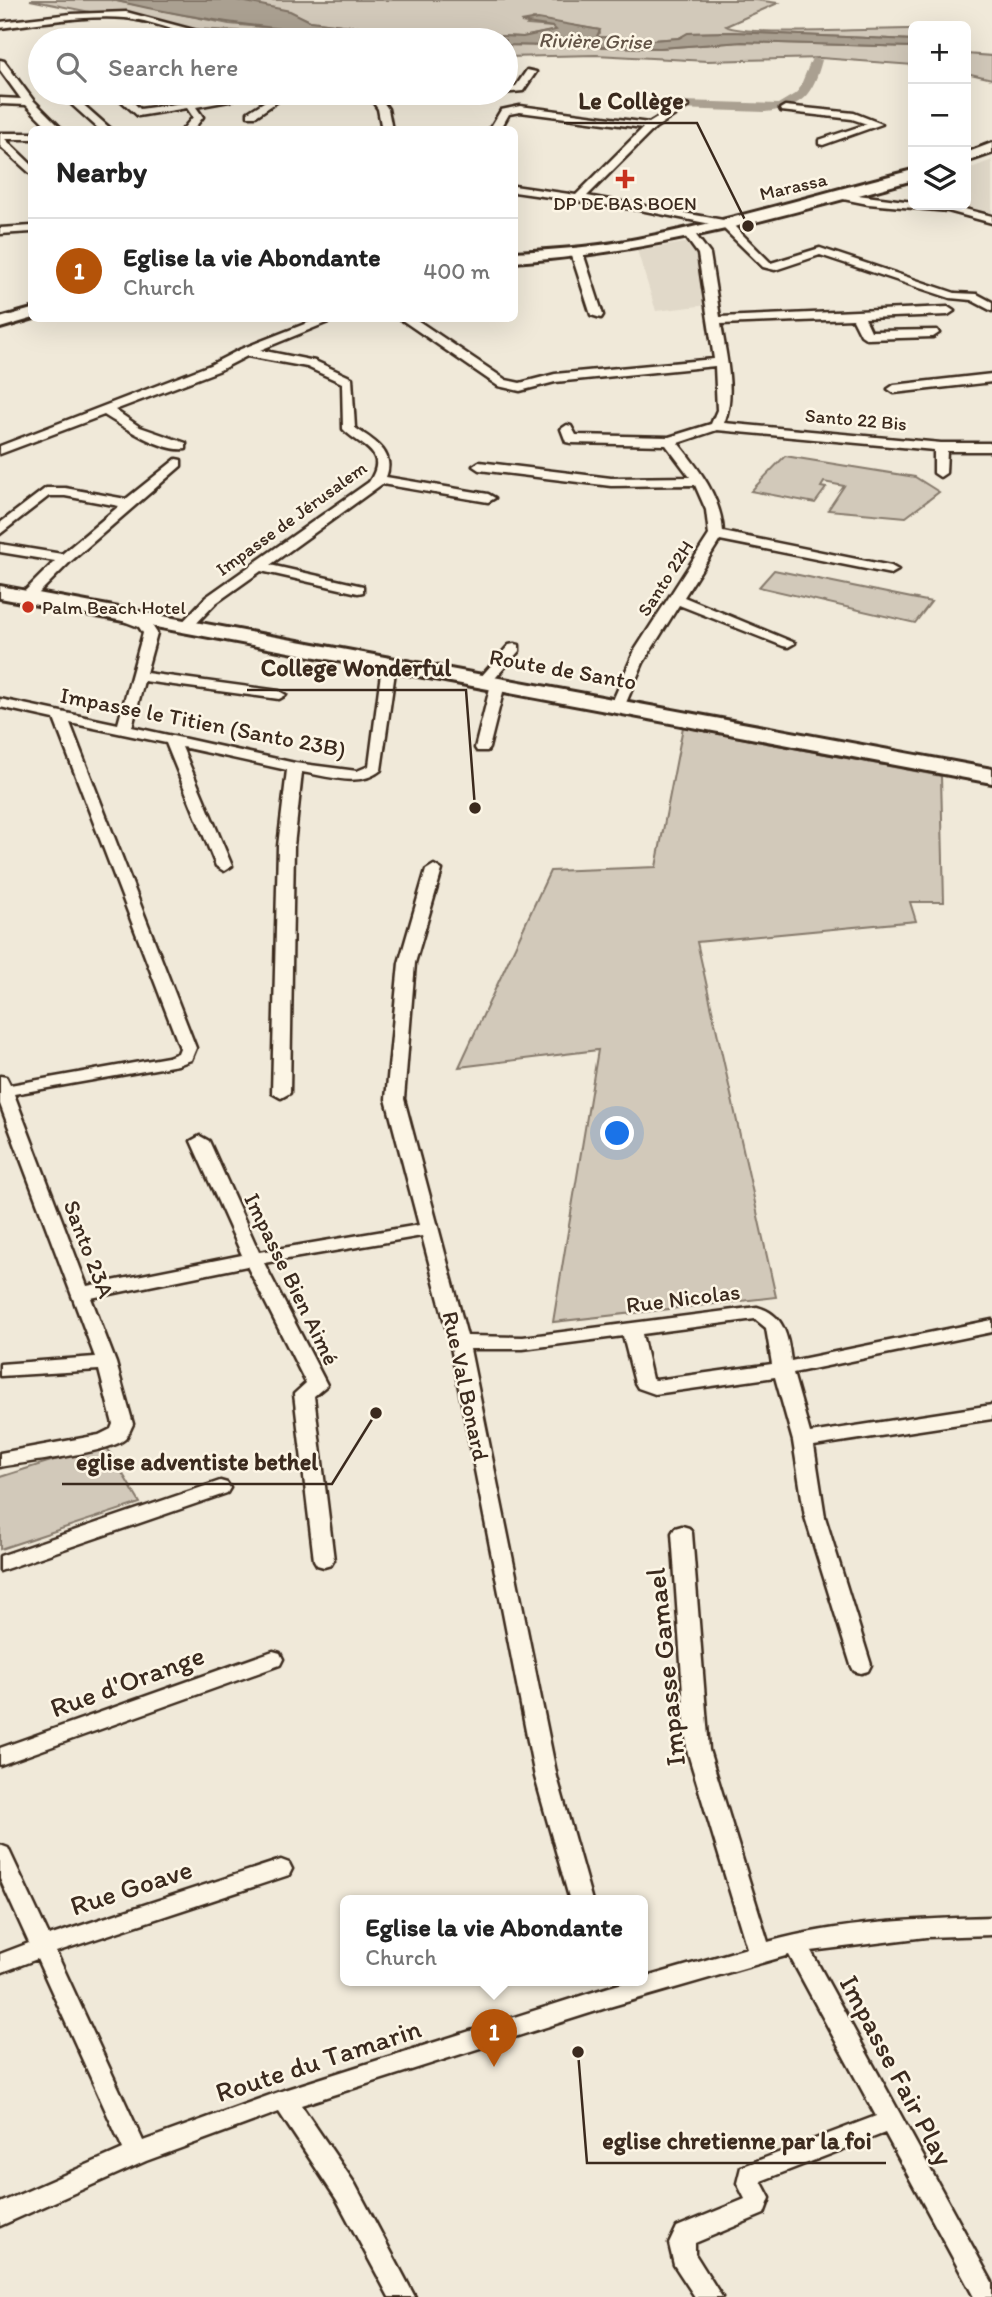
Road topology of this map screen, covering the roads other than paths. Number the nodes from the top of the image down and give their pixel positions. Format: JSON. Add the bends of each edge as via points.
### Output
{"nodes":[{"id":1,"x":0,"y":25,"type":"edge"},
{"id":2,"x":178,"y":28,"type":"edge"},
{"id":3,"x":0,"y":64,"type":"edge"},
{"id":4,"x":531,"y":72,"type":"dead end"},
{"id":5,"x":518,"y":89,"type":"edge"},
{"id":6,"x":0,"y":101,"type":"edge"},
{"id":7,"x":28,"y":101,"type":"edge"},
{"id":8,"x":28,"y":102,"type":"edge"},
{"id":9,"x":32,"y":105,"type":"edge"},
{"id":10,"x":78,"y":105,"type":"edge"},
{"id":11,"x":129,"y":105,"type":"edge"},
{"id":12,"x":190,"y":105,"type":"joint"},
{"id":13,"x":266,"y":105,"type":"edge"},
{"id":14,"x":382,"y":105,"type":"edge"},
{"id":15,"x":508,"y":105,"type":"edge"},
{"id":16,"x":684,"y":106,"type":"dead end"},
{"id":17,"x":785,"y":109,"type":"dead end"},
{"id":18,"x":509,"y":110,"type":"junction"},
{"id":19,"x":252,"y":114,"type":"dead end"},
{"id":20,"x":54,"y":126,"type":"edge"},
{"id":21,"x":102,"y":126,"type":"edge"},
{"id":22,"x":194,"y":126,"type":"edge"},
{"id":23,"x":386,"y":126,"type":"edge"},
{"id":24,"x":497,"y":126,"type":"edge"},
{"id":25,"x":651,"y":126,"type":"junction"},
{"id":26,"x":28,"y":136,"type":"edge"},
{"id":27,"x":0,"y":138,"type":"edge"},
{"id":28,"x":823,"y":142,"type":"dead end"},
{"id":29,"x":992,"y":148,"type":"edge"},
{"id":30,"x":971,"y":156,"type":"edge"},
{"id":31,"x":28,"y":168,"type":"edge"},
{"id":32,"x":907,"y":177,"type":"edge"},
{"id":33,"x":518,"y":189,"type":"edge"},
{"id":34,"x":842,"y":196,"type":"junction"},
{"id":35,"x":580,"y":197,"type":"junction"},
{"id":36,"x":891,"y":203,"type":"junction"},
{"id":37,"x":992,"y":220,"type":"edge"},
{"id":38,"x":725,"y":223,"type":"junction"},
{"id":39,"x":28,"y":229,"type":"edge"},
{"id":40,"x":0,"y":231,"type":"edge"},
{"id":41,"x":688,"y":232,"type":"junction"},
{"id":42,"x":577,"y":253,"type":"junction"},
{"id":43,"x":518,"y":257,"type":"edge"},
{"id":44,"x":992,"y":307,"type":"edge"},
{"id":45,"x":948,"y":311,"type":"dead end"},
{"id":46,"x":28,"y":315,"type":"edge"},
{"id":47,"x":597,"y":315,"type":"dead end"},
{"id":48,"x":858,"y":316,"type":"junction"},
{"id":49,"x":713,"y":321,"type":"junction"},
{"id":50,"x":322,"y":322,"type":"edge"},
{"id":51,"x":411,"y":322,"type":"edge"},
{"id":52,"x":0,"y":323,"type":"edge"},
{"id":53,"x":933,"y":333,"type":"dead end"},
{"id":54,"x":245,"y":352,"type":"junction"},
{"id":55,"x":720,"y":362,"type":"junction"},
{"id":56,"x":992,"y":378,"type":"edge"},
{"id":57,"x":894,"y":389,"type":"dead end"},
{"id":58,"x":104,"y":408,"type":"junction"},
{"id":59,"x":716,"y":426,"type":"junction"},
{"id":60,"x":567,"y":429,"type":"dead end"},
{"id":61,"x":670,"y":441,"type":"junction"},
{"id":62,"x":181,"y":446,"type":"dead end"},
{"id":63,"x":941,"y":447,"type":"junction"},
{"id":64,"x":992,"y":447,"type":"edge"},
{"id":65,"x":0,"y":450,"type":"edge"},
{"id":66,"x":176,"y":463,"type":"dead end"},
{"id":67,"x":479,"y":466,"type":"dead end"},
{"id":68,"x":940,"y":473,"type":"dead end"},
{"id":69,"x":379,"y":479,"type":"junction"},
{"id":70,"x":700,"y":481,"type":"junction"},
{"id":71,"x":488,"y":498,"type":"dead end"},
{"id":72,"x":130,"y":505,"type":"junction"},
{"id":73,"x":0,"y":530,"type":"edge"},
{"id":74,"x":716,"y":535,"type":"junction"},
{"id":75,"x":0,"y":548,"type":"edge"},
{"id":76,"x":65,"y":559,"type":"junction"},
{"id":77,"x":258,"y":566,"type":"junction"},
{"id":78,"x":891,"y":570,"type":"dead end"},
{"id":79,"x":358,"y":589,"type":"dead end"},
{"id":80,"x":0,"y":592,"type":"edge"},
{"id":81,"x":27,"y":597,"type":"junction"},
{"id":82,"x":677,"y":598,"type":"junction"},
{"id":83,"x":118,"y":614,"type":"junction"},
{"id":84,"x":184,"y":628,"type":"junction"},
{"id":85,"x":788,"y":643,"type":"dead end"},
{"id":86,"x":514,"y":648,"type":"dead end"},
{"id":87,"x":388,"y":665,"type":"junction"},
{"id":88,"x":138,"y":676,"type":"junction"},
{"id":89,"x":491,"y":683,"type":"junction"},
{"id":90,"x":279,"y":695,"type":"dead end"},
{"id":91,"x":0,"y":704,"type":"edge"},
{"id":92,"x":618,"y":705,"type":"junction"},
{"id":93,"x":61,"y":718,"type":"junction"},
{"id":94,"x":124,"y":730,"type":"junction"},
{"id":95,"x":172,"y":741,"type":"junction"},
{"id":96,"x":482,"y":748,"type":"dead end"},
{"id":97,"x":295,"y":767,"type":"junction"},
{"id":98,"x":992,"y":776,"type":"edge"},
{"id":99,"x":224,"y":866,"type":"dead end"},
{"id":100,"x":434,"y":870,"type":"dead end"},
{"id":101,"x":2,"y":1086,"type":"edge"},
{"id":102,"x":281,"y":1093,"type":"dead end"},
{"id":103,"x":200,"y":1141,"type":"dead end"},
{"id":104,"x":428,"y":1230,"type":"junction"},
{"id":105,"x":253,"y":1259,"type":"junction"},
{"id":106,"x":79,"y":1294,"type":"junction"},
{"id":107,"x":992,"y":1326,"type":"edge"},
{"id":108,"x":631,"y":1329,"type":"junction"},
{"id":109,"x":459,"y":1342,"type":"junction"},
{"id":110,"x":107,"y":1363,"type":"junction"},
{"id":111,"x":782,"y":1369,"type":"junction"},
{"id":112,"x":0,"y":1370,"type":"edge"},
{"id":113,"x":992,"y":1412,"type":"edge"},
{"id":114,"x":803,"y":1441,"type":"junction"},
{"id":115,"x":0,"y":1460,"type":"edge"},
{"id":116,"x":220,"y":1488,"type":"dead end"},
{"id":117,"x":682,"y":1533,"type":"dead end"},
{"id":118,"x":324,"y":1560,"type":"dead end"},
{"id":119,"x":0,"y":1564,"type":"edge"},
{"id":120,"x":273,"y":1659,"type":"dead end"},
{"id":121,"x":861,"y":1665,"type":"dead end"},
{"id":122,"x":0,"y":1757,"type":"edge"},
{"id":123,"x":0,"y":1854,"type":"edge"},
{"id":124,"x":281,"y":1869,"type":"dead end"},
{"id":125,"x":579,"y":1895,"type":"edge"},
{"id":126,"x":992,"y":1926,"type":"edge"},
{"id":127,"x":795,"y":1944,"type":"junction"},
{"id":128,"x":43,"y":1947,"type":"junction"},
{"id":129,"x":761,"y":1955,"type":"junction"},
{"id":130,"x":0,"y":1964,"type":"edge"},
{"id":131,"x":648,"y":1980,"type":"edge"},
{"id":132,"x":606,"y":1989,"type":"edge"},
{"id":133,"x":284,"y":2100,"type":"junction"},
{"id":134,"x":890,"y":2121,"type":"junction"},
{"id":135,"x":137,"y":2154,"type":"junction"},
{"id":136,"x":0,"y":2215,"type":"edge"},
{"id":137,"x":402,"y":2297,"type":"edge"},
{"id":138,"x":709,"y":2297,"type":"edge"},
{"id":139,"x":987,"y":2297,"type":"edge"}],
"edges":[{"from":1,"to":2,"type":"street","via":[[126,15]]},
{"from":3,"to":7,"type":"street"},
{"from":4,"to":5,"type":"street"},
{"from":6,"to":8,"type":"street"},
{"from":9,"to":20,"type":"street"},
{"from":10,"to":21,"type":"street"},
{"from":11,"to":12,"type":"street","via":[[138,113]]},
{"from":12,"to":22,"type":"street","via":[[198,117]]},
{"from":13,"to":19,"type":"street"},
{"from":14,"to":23,"type":"street"},
{"from":15,"to":18,"type":"street"},
{"from":16,"to":25,"type":"street"},
{"from":17,"to":28,"type":"street","via":[[877,124]]},
{"from":18,"to":24,"type":"street"},
{"from":18,"to":25,"type":"street"},
{"from":25,"to":35,"type":"street"},
{"from":26,"to":27,"type":"street"},
{"from":27,"to":31,"type":"street"},
{"from":29,"to":30,"type":"main road"},
{"from":32,"to":34,"type":"main road","name":"Marassa"},
{"from":32,"to":36,"type":"street"},
{"from":33,"to":35,"type":"street"},
{"from":34,"to":36,"type":"street"},
{"from":34,"to":38,"type":"main road","name":"Marassa"},
{"from":35,"to":38,"type":"street"},
{"from":36,"to":37,"type":"street","via":[[949,208]]},
{"from":38,"to":41,"type":"main road","name":"Marassa"},
{"from":38,"to":44,"type":"street","via":[[767,265],[775,267],[820,251],[954,296],[974,297]]},
{"from":39,"to":40,"type":"street"},
{"from":41,"to":42,"type":"main road","name":"Marassa"},
{"from":41,"to":49,"type":"street","via":[[704,254]]},
{"from":42,"to":43,"type":"main road","name":"Marassa"},
{"from":42,"to":47,"type":"street"},
{"from":45,"to":48,"type":"street"},
{"from":46,"to":52,"type":"main road"},
{"from":48,"to":49,"type":"street"},
{"from":48,"to":53,"type":"street","via":[[867,335]]},
{"from":49,"to":55,"type":"street"},
{"from":50,"to":54,"type":"street"},
{"from":51,"to":55,"type":"street","via":[[502,383],[520,387],[555,378]]},
{"from":54,"to":58,"type":"street"},
{"from":54,"to":69,"type":"street","name":"Impasse de Jérusalem","via":[[298,358],[348,381],[349,429],[383,457],[386,465]]},
{"from":55,"to":59,"type":"street","via":[[723,410]]},
{"from":56,"to":57,"type":"street"},
{"from":58,"to":62,"type":"street","via":[[135,430]]},
{"from":58,"to":65,"type":"street"},
{"from":59,"to":61,"type":"street"},
{"from":59,"to":63,"type":"street","name":"Santo 22 Bis"},
{"from":60,"to":61,"type":"street","via":[[571,439]]},
{"from":61,"to":70,"type":"street","name":"Santo 22H"},
{"from":63,"to":64,"type":"street","name":"Santo 22 Bis"},
{"from":63,"to":68,"type":"street"},
{"from":66,"to":72,"type":"street"},
{"from":67,"to":70,"type":"street","via":[[611,482]]},
{"from":69,"to":71,"type":"street"},
{"from":69,"to":77,"type":"street","name":"Impasse de Jérusalem"},
{"from":70,"to":74,"type":"street","name":"Santo 22H"},
{"from":72,"to":73,"type":"street","via":[[46,492]]},
{"from":72,"to":76,"type":"street"},
{"from":74,"to":78,"type":"street"},
{"from":74,"to":82,"type":"street","name":"Santo 22H"},
{"from":75,"to":76,"type":"street"},
{"from":76,"to":81,"type":"street"},
{"from":77,"to":79,"type":"street"},
{"from":77,"to":84,"type":"street","name":"Impasse de Jérusalem","via":[[211,600]]},
{"from":80,"to":81,"type":"main road","name":"Route de Santo"},
{"from":81,"to":83,"type":"main road","name":"Route de Santo"},
{"from":82,"to":85,"type":"street"},
{"from":82,"to":92,"type":"street","name":"Santo 22H","via":[[641,649]]},
{"from":83,"to":84,"type":"main road","name":"Route de Santo"},
{"from":83,"to":88,"type":"street","via":[[144,625],[150,633]]},
{"from":84,"to":87,"type":"main road","name":"Route de Santo"},
{"from":86,"to":89,"type":"street"},
{"from":87,"to":89,"type":"main road","name":"Route de Santo"},
{"from":87,"to":97,"type":"street","name":"Impasse le Titien (Santo 23B)","via":[[376,768],[357,776]]},
{"from":88,"to":90,"type":"street"},
{"from":88,"to":94,"type":"street"},
{"from":89,"to":92,"type":"main road","name":"Route de Santo"},
{"from":89,"to":96,"type":"street"},
{"from":91,"to":93,"type":"street","name":"Impasse le Titien (Santo 23B)"},
{"from":92,"to":98,"type":"main road","name":"Route de Santo"},
{"from":93,"to":94,"type":"street","name":"Impasse le Titien (Santo 23B)"},
{"from":93,"to":101,"type":"street","via":[[188,1048],[185,1056],[172,1062]]},
{"from":94,"to":95,"type":"street","name":"Impasse le Titien (Santo 23B)"},
{"from":95,"to":97,"type":"street","name":"Impasse le Titien (Santo 23B)"},
{"from":95,"to":99,"type":"street"},
{"from":97,"to":102,"type":"street","via":[[286,846]]},
{"from":100,"to":104,"type":"street","name":"Rue Val Bonard","via":[[407,963],[395,1099]]},
{"from":101,"to":106,"type":"street","name":"Santo 23A"},
{"from":103,"to":105,"type":"street","name":"Impasse Bien Aimé"},
{"from":104,"to":105,"type":"street"},
{"from":104,"to":109,"type":"street","name":"Rue Val Bonard"},
{"from":105,"to":106,"type":"street"},
{"from":105,"to":118,"type":"street","name":"Impasse Bien Aimé","via":[[317,1385],[304,1394]]},
{"from":106,"to":110,"type":"street","name":"Santo 23A"},
{"from":107,"to":111,"type":"street"},
{"from":108,"to":109,"type":"street","name":"Rue Nicolas","via":[[523,1343]]},
{"from":108,"to":111,"type":"street","via":[[645,1383],[656,1387]]},
{"from":108,"to":111,"type":"street","name":"Rue Nicolas","via":[[757,1313],[769,1316],[775,1323]]},
{"from":109,"to":125,"type":"street","name":"Rue Val Bonard","via":[[546,1777]]},
{"from":110,"to":112,"type":"street"},
{"from":110,"to":115,"type":"street","name":"Santo 23A","via":[[122,1417],[118,1434],[103,1441]]},
{"from":111,"to":114,"type":"street"},
{"from":113,"to":114,"type":"street"},
{"from":114,"to":121,"type":"street","via":[[815,1517]]},
{"from":116,"to":119,"type":"street"},
{"from":117,"to":129,"type":"street","name":"Impasse Gamael","via":[[698,1750]]},
{"from":120,"to":122,"type":"street","name":"Rue d'Orange"},
{"from":123,"to":128,"type":"street"},
{"from":124,"to":128,"type":"street","name":"Rue Goave"},
{"from":126,"to":127,"type":"street","name":"Route du Tamarin","via":[[926,1928]]},
{"from":127,"to":129,"type":"street","name":"Route du Tamarin"},
{"from":127,"to":134,"type":"street","name":"Impasse Fair Play"},
{"from":128,"to":130,"type":"street","name":"Rue Goave"},
{"from":128,"to":135,"type":"street"},
{"from":129,"to":131,"type":"street","name":"Route du Tamarin"},
{"from":132,"to":133,"type":"street","name":"Route du Tamarin"},
{"from":133,"to":135,"type":"street","name":"Route du Tamarin"},
{"from":133,"to":137,"type":"street","via":[[346,2192]]},
{"from":134,"to":138,"type":"street","via":[[750,2175],[749,2183],[758,2198],[755,2206],[686,2235],[681,2244],[683,2257]]},
{"from":134,"to":139,"type":"street","name":"Impasse Fair Play"},
{"from":135,"to":136,"type":"street","name":"Route du Tamarin"}]}
